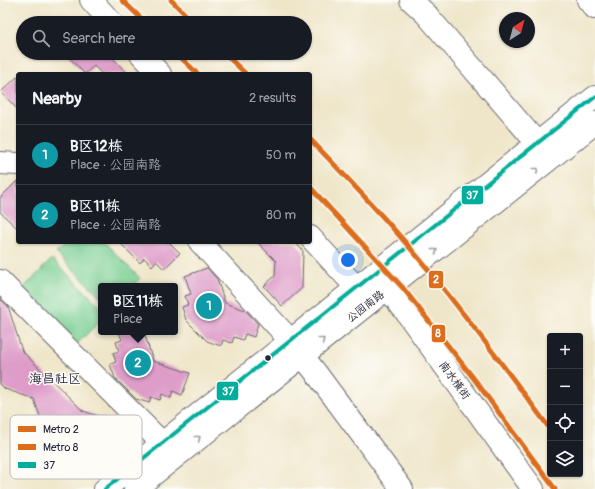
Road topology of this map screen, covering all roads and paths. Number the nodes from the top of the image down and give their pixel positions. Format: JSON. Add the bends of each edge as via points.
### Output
{"nodes":[{"id":1,"x":91,"y":0,"type":"edge"},
{"id":2,"x":411,"y":0,"type":"edge"},
{"id":3,"x":588,"y":0,"type":"edge"},
{"id":4,"x":595,"y":8,"type":"edge"},
{"id":5,"x":106,"y":16,"type":"edge"},
{"id":6,"x":147,"y":60,"type":"edge"},
{"id":7,"x":158,"y":72,"type":"edge"},
{"id":8,"x":595,"y":97,"type":"edge"},
{"id":9,"x":595,"y":123,"type":"edge"},
{"id":10,"x":537,"y":144,"type":"junction"},
{"id":11,"x":0,"y":163,"type":"edge"},
{"id":12,"x":16,"y":164,"type":"edge"},
{"id":13,"x":312,"y":239,"type":"edge"},
{"id":14,"x":202,"y":244,"type":"edge"},
{"id":15,"x":0,"y":281,"type":"edge"},
{"id":16,"x":381,"y":281,"type":"junction"},
{"id":17,"x":363,"y":295,"type":"junction"},
{"id":18,"x":296,"y":348,"type":"junction"},
{"id":19,"x":134,"y":415,"type":"edge"},
{"id":20,"x":142,"y":423,"type":"edge"},
{"id":21,"x":169,"y":450,"type":"junction"},
{"id":22,"x":142,"y":466,"type":"edge"},
{"id":23,"x":121,"y":479,"type":"edge"},
{"id":24,"x":105,"y":489,"type":"edge"},
{"id":25,"x":135,"y":489,"type":"edge"},
{"id":26,"x":402,"y":489,"type":"edge"},
{"id":27,"x":533,"y":489,"type":"edge"}],
"edges":[{"from":1,"to":5,"type":"street"},
{"from":2,"to":10,"type":"street","via":[[426,14]]},
{"from":3,"to":4,"type":"street"},
{"from":6,"to":7,"type":"street"},
{"from":8,"to":10,"type":"street","name":"公园南路"},
{"from":16,"to":9,"type":"street","name":"公园南路","one_way":true},
{"from":10,"to":16,"type":"street","name":"公园南路"},
{"from":11,"to":12,"type":"street"},
{"from":13,"to":17,"type":"street"},
{"from":14,"to":18,"type":"street"},
{"from":15,"to":19,"type":"street"},
{"from":16,"to":17,"type":"street","name":"公园南路"},
{"from":16,"to":27,"type":"street","name":"南水横街"},
{"from":17,"to":18,"type":"street","name":"公园南路"},
{"from":18,"to":21,"type":"street","name":"公园南路"},
{"from":18,"to":26,"type":"street"},
{"from":20,"to":21,"type":"street"},
{"from":21,"to":22,"type":"street","name":"公园南路"},
{"from":21,"to":25,"type":"street","name":"公园南路"},
{"from":23,"to":24,"type":"street","name":"公园南路"}]}
